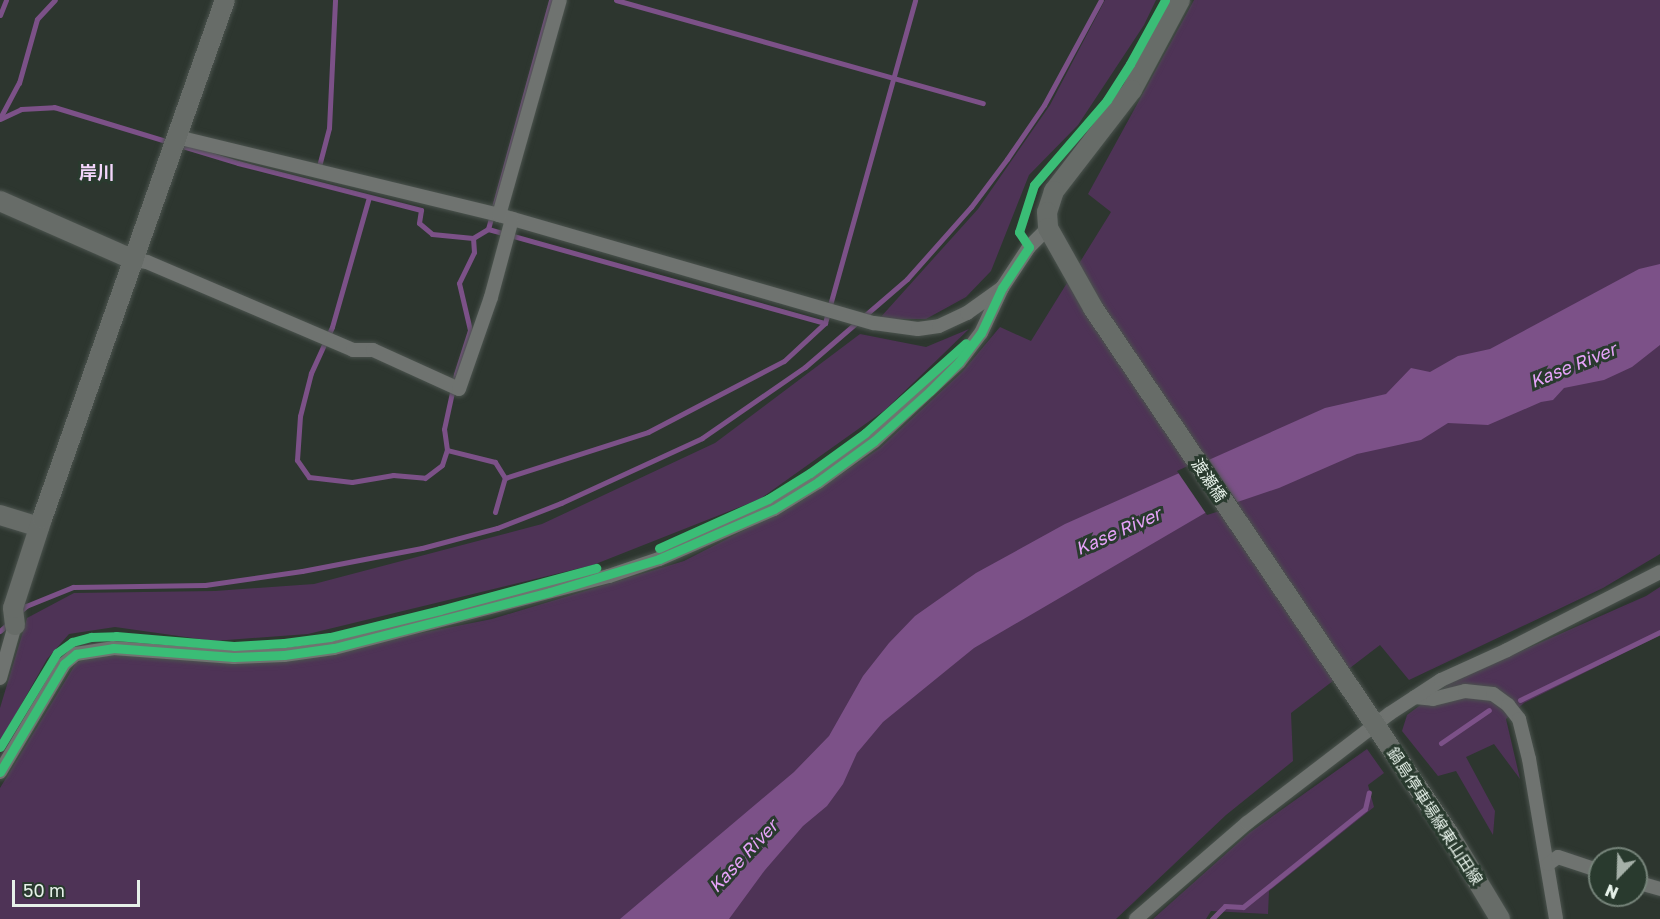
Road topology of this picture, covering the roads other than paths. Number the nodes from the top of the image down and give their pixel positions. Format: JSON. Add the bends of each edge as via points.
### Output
{"nodes":[{"id":1,"x":225,"y":0,"type":"edge"},
{"id":2,"x":560,"y":0,"type":"edge"},
{"id":3,"x":1180,"y":0,"type":"edge"},
{"id":4,"x":175,"y":144,"type":"junction"},
{"id":5,"x":0,"y":201,"type":"edge"},
{"id":6,"x":503,"y":223,"type":"junction"},
{"id":7,"x":1053,"y":236,"type":"junction"},
{"id":8,"x":134,"y":260,"type":"junction"},
{"id":9,"x":1002,"y":288,"type":"junction"},
{"id":10,"x":0,"y":514,"type":"edge"},
{"id":11,"x":39,"y":527,"type":"junction"},
{"id":12,"x":1660,"y":572,"type":"edge"},
{"id":13,"x":14,"y":616,"type":"joint"},
{"id":14,"x":0,"y":678,"type":"edge"},
{"id":15,"x":1415,"y":697,"type":"junction"},
{"id":16,"x":1371,"y":720,"type":"junction"},
{"id":17,"x":0,"y":772,"type":"edge"},
{"id":18,"x":1548,"y":864,"type":"junction"},
{"id":19,"x":1588,"y":867,"type":"edge"},
{"id":20,"x":1136,"y":919,"type":"edge"},
{"id":21,"x":1500,"y":919,"type":"edge"},
{"id":22,"x":1556,"y":919,"type":"edge"}],
"edges":[{"from":1,"to":4,"type":"main road"},
{"from":2,"to":6,"type":"street"},
{"from":3,"to":7,"type":"main road","via":[[1132,90],[1054,191],[1047,212]]},
{"from":4,"to":6,"type":"street","via":[[319,171]]},
{"from":4,"to":8,"type":"main road"},
{"from":5,"to":8,"type":"main road"},
{"from":6,"to":8,"type":"street","via":[[491,297],[454,387],[373,350],[353,350],[147,262]]},
{"from":6,"to":9,"type":"street","via":[[874,323],[918,329],[939,326],[968,313]]},
{"from":7,"to":9,"type":"street","via":[[1029,247]]},
{"from":7,"to":16,"type":"main road","name":"渡瀬橋","via":[[1093,308]]},
{"from":8,"to":11,"type":"main road"},
{"from":9,"to":17,"type":"street","via":[[981,333],[930,391],[818,482],[752,519],[609,576],[334,648],[234,657],[112,648],[76,654],[53,681]]},
{"from":10,"to":11,"type":"main road"},
{"from":11,"to":13,"type":"main road"},
{"from":12,"to":15,"type":"street","via":[[1441,680]]},
{"from":13,"to":14,"type":"street"},
{"from":15,"to":16,"type":"street"},
{"from":15,"to":18,"type":"street","via":[[1433,699],[1465,692],[1494,694],[1508,705],[1519,719]]},
{"from":16,"to":20,"type":"street"},
{"from":16,"to":21,"type":"main road","name":"鍋島停車場線東山田線","via":[[1449,834]]},
{"from":18,"to":19,"type":"street","via":[[1558,857]]},
{"from":18,"to":22,"type":"street"}]}
